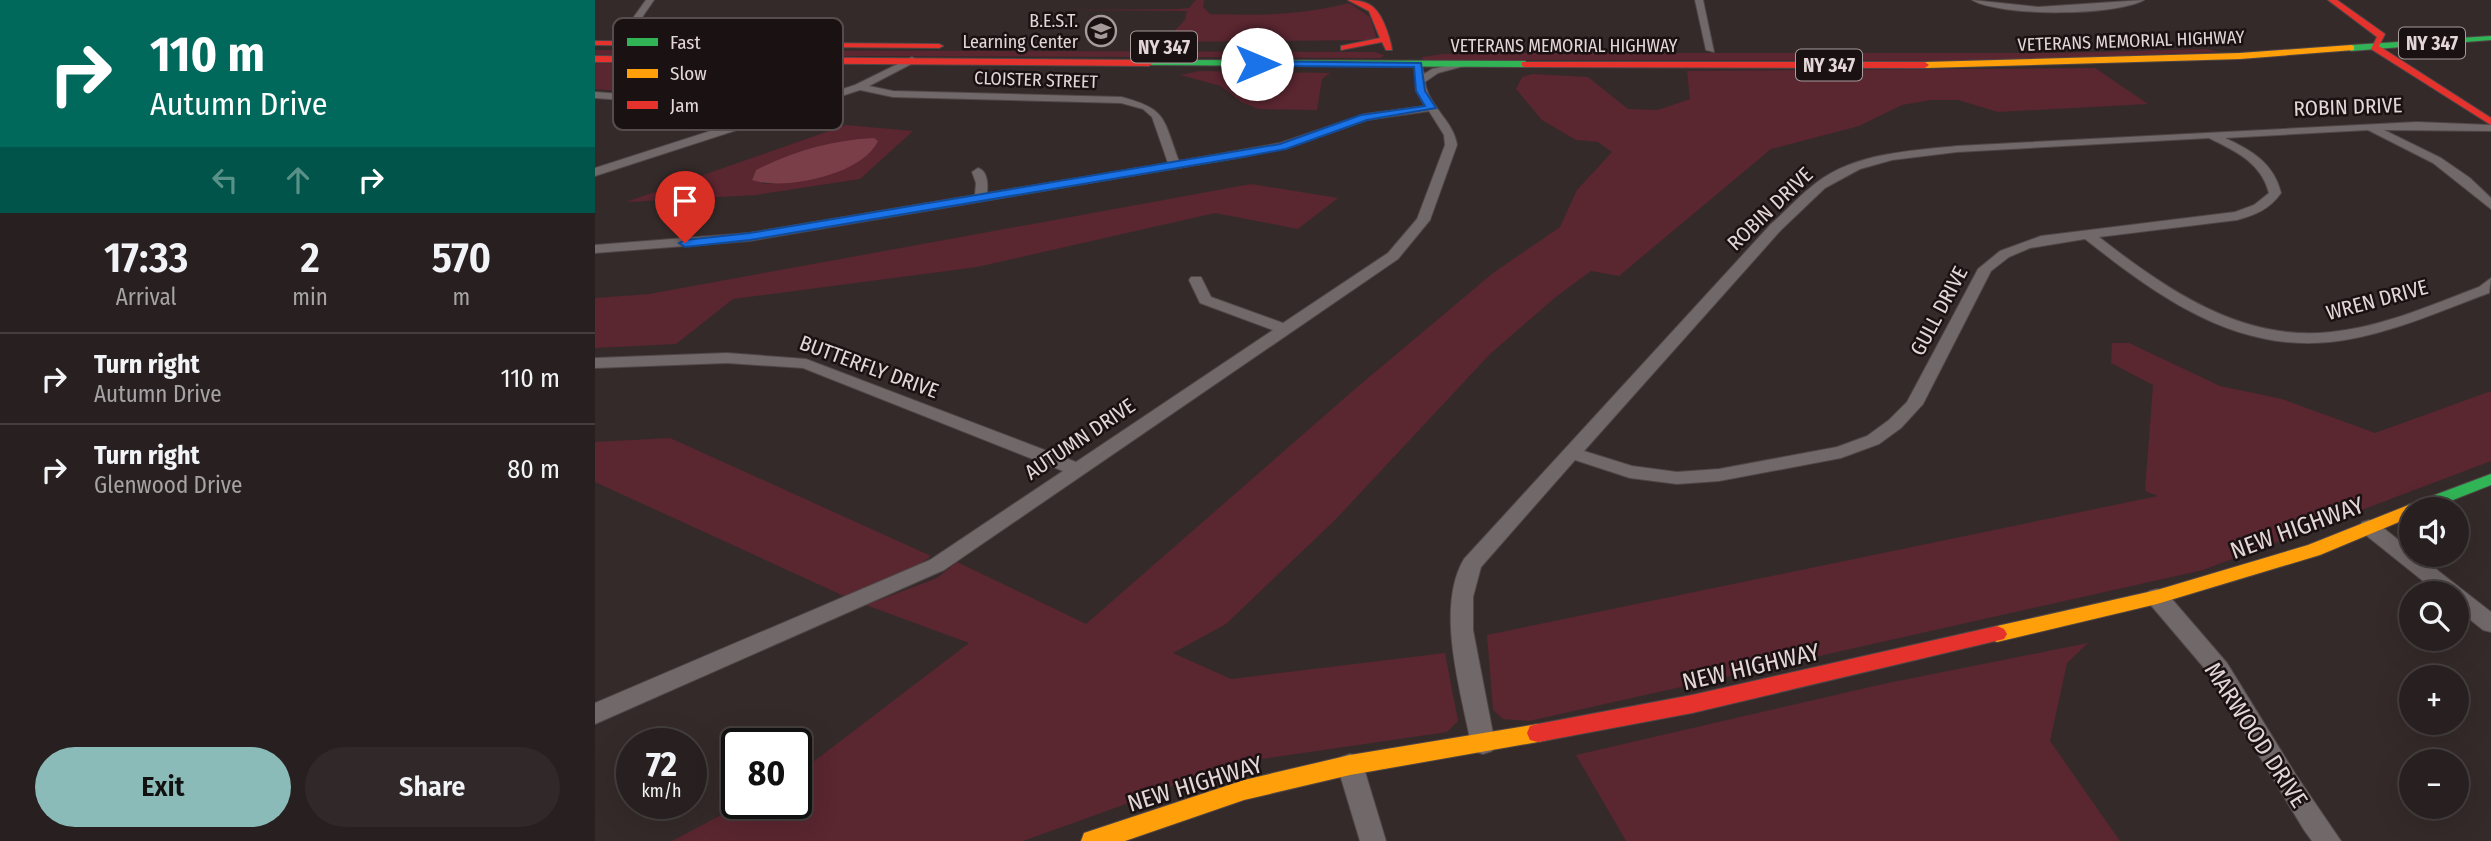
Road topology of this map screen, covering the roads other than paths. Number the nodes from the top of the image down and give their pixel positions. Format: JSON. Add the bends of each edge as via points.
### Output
{"nodes":[{"id":1,"x":650,"y":0,"type":"edge"},
{"id":2,"x":1352,"y":0,"type":"edge"},
{"id":3,"x":1699,"y":0,"type":"edge"},
{"id":4,"x":1976,"y":0,"type":"edge"},
{"id":5,"x":2140,"y":0,"type":"edge"},
{"id":6,"x":2332,"y":0,"type":"edge"},
{"id":7,"x":637,"y":18,"type":"edge"},
{"id":8,"x":2491,"y":29,"type":"edge"},
{"id":9,"x":2491,"y":38,"type":"edge"},
{"id":10,"x":2378,"y":42,"type":"junction"},
{"id":11,"x":1388,"y":43,"type":"junction"},
{"id":12,"x":613,"y":44,"type":"edge"},
{"id":13,"x":595,"y":45,"type":"edge"},
{"id":14,"x":613,"y":45,"type":"edge"},
{"id":15,"x":843,"y":45,"type":"edge"},
{"id":16,"x":843,"y":46,"type":"edge"},
{"id":17,"x":939,"y":46,"type":"junction"},
{"id":18,"x":1493,"y":48,"type":"junction"},
{"id":19,"x":1711,"y":50,"type":"junction"},
{"id":20,"x":595,"y":58,"type":"edge"},
{"id":21,"x":613,"y":58,"type":"edge"},
{"id":22,"x":843,"y":60,"type":"edge"},
{"id":23,"x":912,"y":61,"type":"junction"},
{"id":24,"x":1295,"y":64,"type":"junction"},
{"id":25,"x":1419,"y":73,"type":"junction"},
{"id":26,"x":859,"y":87,"type":"junction"},
{"id":27,"x":843,"y":92,"type":"edge"},
{"id":28,"x":595,"y":95,"type":"edge"},
{"id":29,"x":613,"y":96,"type":"edge"},
{"id":30,"x":1431,"y":108,"type":"junction"},
{"id":31,"x":2491,"y":122,"type":"edge"},
{"id":32,"x":2370,"y":127,"type":"junction"},
{"id":33,"x":2491,"y":128,"type":"edge"},
{"id":34,"x":725,"y":130,"type":"edge"},
{"id":35,"x":2211,"y":135,"type":"junction"},
{"id":36,"x":1175,"y":165,"type":"junction"},
{"id":37,"x":595,"y":172,"type":"edge"},
{"id":38,"x":978,"y":172,"type":"dead end"},
{"id":39,"x":981,"y":196,"type":"junction"},
{"id":40,"x":2491,"y":205,"type":"edge"},
{"id":41,"x":2085,"y":233,"type":"junction"},
{"id":42,"x":595,"y":249,"type":"edge"},
{"id":43,"x":1196,"y":280,"type":"dead end"},
{"id":44,"x":2491,"y":282,"type":"edge"},
{"id":45,"x":1285,"y":329,"type":"junction"},
{"id":46,"x":595,"y":363,"type":"edge"},
{"id":47,"x":1571,"y":453,"type":"junction"},
{"id":48,"x":1076,"y":469,"type":"junction"},
{"id":49,"x":2491,"y":479,"type":"edge"},
{"id":50,"x":2446,"y":497,"type":"edge"},
{"id":51,"x":2399,"y":515,"type":"edge"},
{"id":52,"x":2369,"y":527,"type":"junction"},
{"id":53,"x":2437,"y":581,"type":"edge"},
{"id":54,"x":2157,"y":597,"type":"junction"},
{"id":55,"x":2469,"y":607,"type":"edge"},
{"id":56,"x":2491,"y":624,"type":"edge"},
{"id":57,"x":595,"y":714,"type":"edge"},
{"id":58,"x":1483,"y":744,"type":"junction"},
{"id":59,"x":1350,"y":765,"type":"junction"},
{"id":60,"x":1093,"y":841,"type":"edge"},
{"id":61,"x":1373,"y":841,"type":"edge"},
{"id":62,"x":2327,"y":841,"type":"edge"}],
"edges":[{"from":1,"to":7,"type":"street"},
{"from":2,"to":11,"type":"main road","via":[[1372,10]]},
{"from":3,"to":19,"type":"street"},
{"from":4,"to":5,"type":"street","via":[[2005,8],[2059,11]]},
{"from":6,"to":10,"type":"main road"},
{"from":8,"to":10,"type":"main road","name":"VETERANS MEMORIAL HIGHWAY","number":"NY 347"},
{"from":9,"to":10,"type":"main road","name":"VETERANS MEMORIAL HIGHWAY","number":"NY 347"},
{"from":10,"to":19,"type":"main road","name":"VETERANS MEMORIAL HIGHWAY","number":"NY 347"},
{"from":10,"to":25,"type":"main road","name":"VETERANS MEMORIAL HIGHWAY","number":"NY 347","via":[[2208,58],[2009,64],[1463,65]]},
{"from":10,"to":31,"type":"main road"},
{"from":11,"to":17,"type":"main road","name":"VETERANS MEMORIAL HIGHWAY","number":"NY 347","via":[[1344,48]]},
{"from":11,"to":18,"type":"main road","name":"VETERANS MEMORIAL HIGHWAY","number":"NY 347"},
{"from":11,"to":24,"type":"main road","via":[[1387,57],[1376,61]]},
{"from":12,"to":13,"type":"main road"},
{"from":13,"to":14,"type":"main road"},
{"from":15,"to":17,"type":"main road"},
{"from":16,"to":17,"type":"main road"},
{"from":18,"to":19,"type":"main road","name":"VETERANS MEMORIAL HIGHWAY","number":"NY 347"},
{"from":18,"to":25,"type":"main road","via":[[1425,54],[1418,57]]},
{"from":20,"to":21,"type":"main road","name":"VETERANS MEMORIAL HIGHWAY","number":"NY 347"},
{"from":22,"to":23,"type":"main road","name":"VETERANS MEMORIAL HIGHWAY","number":"NY 347"},
{"from":23,"to":24,"type":"main road","name":"VETERANS MEMORIAL HIGHWAY","number":"NY 347"},
{"from":23,"to":26,"type":"street"},
{"from":24,"to":25,"type":"main road","name":"VETERANS MEMORIAL HIGHWAY","number":"NY 347"},
{"from":25,"to":30,"type":"street","name":"AUTUMN DRIVE","via":[[1421,91]]},
{"from":26,"to":27,"type":"street"},
{"from":26,"to":36,"type":"street","name":"CLOISTER STREET","via":[[893,94],[1121,100],[1147,107],[1157,117]]},
{"from":28,"to":29,"type":"street"},
{"from":30,"to":36,"type":"street","via":[[1365,117],[1283,146]]},
{"from":30,"to":45,"type":"street","name":"AUTUMN DRIVE","via":[[1450,135],[1451,145],[1423,220],[1393,256]]},
{"from":32,"to":33,"type":"street","name":"ROBIN DRIVE"},
{"from":32,"to":35,"type":"street","name":"ROBIN DRIVE"},
{"from":32,"to":40,"type":"street","via":[[2438,161]]},
{"from":34,"to":37,"type":"street"},
{"from":35,"to":41,"type":"street","name":"GULL DRIVE","via":[[2244,152],[2267,171],[2276,193],[2269,202],[2237,216]]},
{"from":35,"to":47,"type":"street","name":"ROBIN DRIVE","via":[[1957,149],[1856,166],[1821,185],[1776,227]]},
{"from":36,"to":39,"type":"street"},
{"from":38,"to":39,"type":"street"},
{"from":39,"to":42,"type":"street","via":[[736,239]]},
{"from":41,"to":44,"type":"street","name":"WREN DRIVE","via":[[2179,301],[2234,323],[2295,336],[2330,337],[2380,325],[2484,290]]},
{"from":41,"to":47,"type":"street","name":"GULL DRIVE","via":[[2016,247],[1985,269],[1915,404],[1873,440],[1841,452],[1719,475],[1677,478],[1630,472]]},
{"from":43,"to":45,"type":"street","via":[[1205,300]]},
{"from":45,"to":48,"type":"street","name":"AUTUMN DRIVE"},
{"from":46,"to":48,"type":"street","name":"BUTTERFLY DRIVE","via":[[720,357],[806,364]]},
{"from":47,"to":58,"type":"street","name":"ROBIN DRIVE","via":[[1471,564],[1462,597],[1462,630]]},
{"from":48,"to":57,"type":"street","name":"AUTUMN DRIVE","via":[[937,565]]},
{"from":49,"to":50,"type":"main road","name":"NEW HIGHWAY"},
{"from":51,"to":52,"type":"main road","name":"NEW HIGHWAY"},
{"from":52,"to":53,"type":"street"},
{"from":52,"to":54,"type":"main road","name":"NEW HIGHWAY","via":[[2314,551]]},
{"from":54,"to":58,"type":"main road","name":"NEW HIGHWAY","via":[[1692,704]]},
{"from":54,"to":62,"type":"street","name":"MARWOOD DRIVE","via":[[2225,678]]},
{"from":55,"to":56,"type":"street"},
{"from":58,"to":59,"type":"main road","name":"NEW HIGHWAY"},
{"from":59,"to":60,"type":"main road","name":"NEW HIGHWAY","via":[[1244,790]]},
{"from":59,"to":61,"type":"street"}]}
